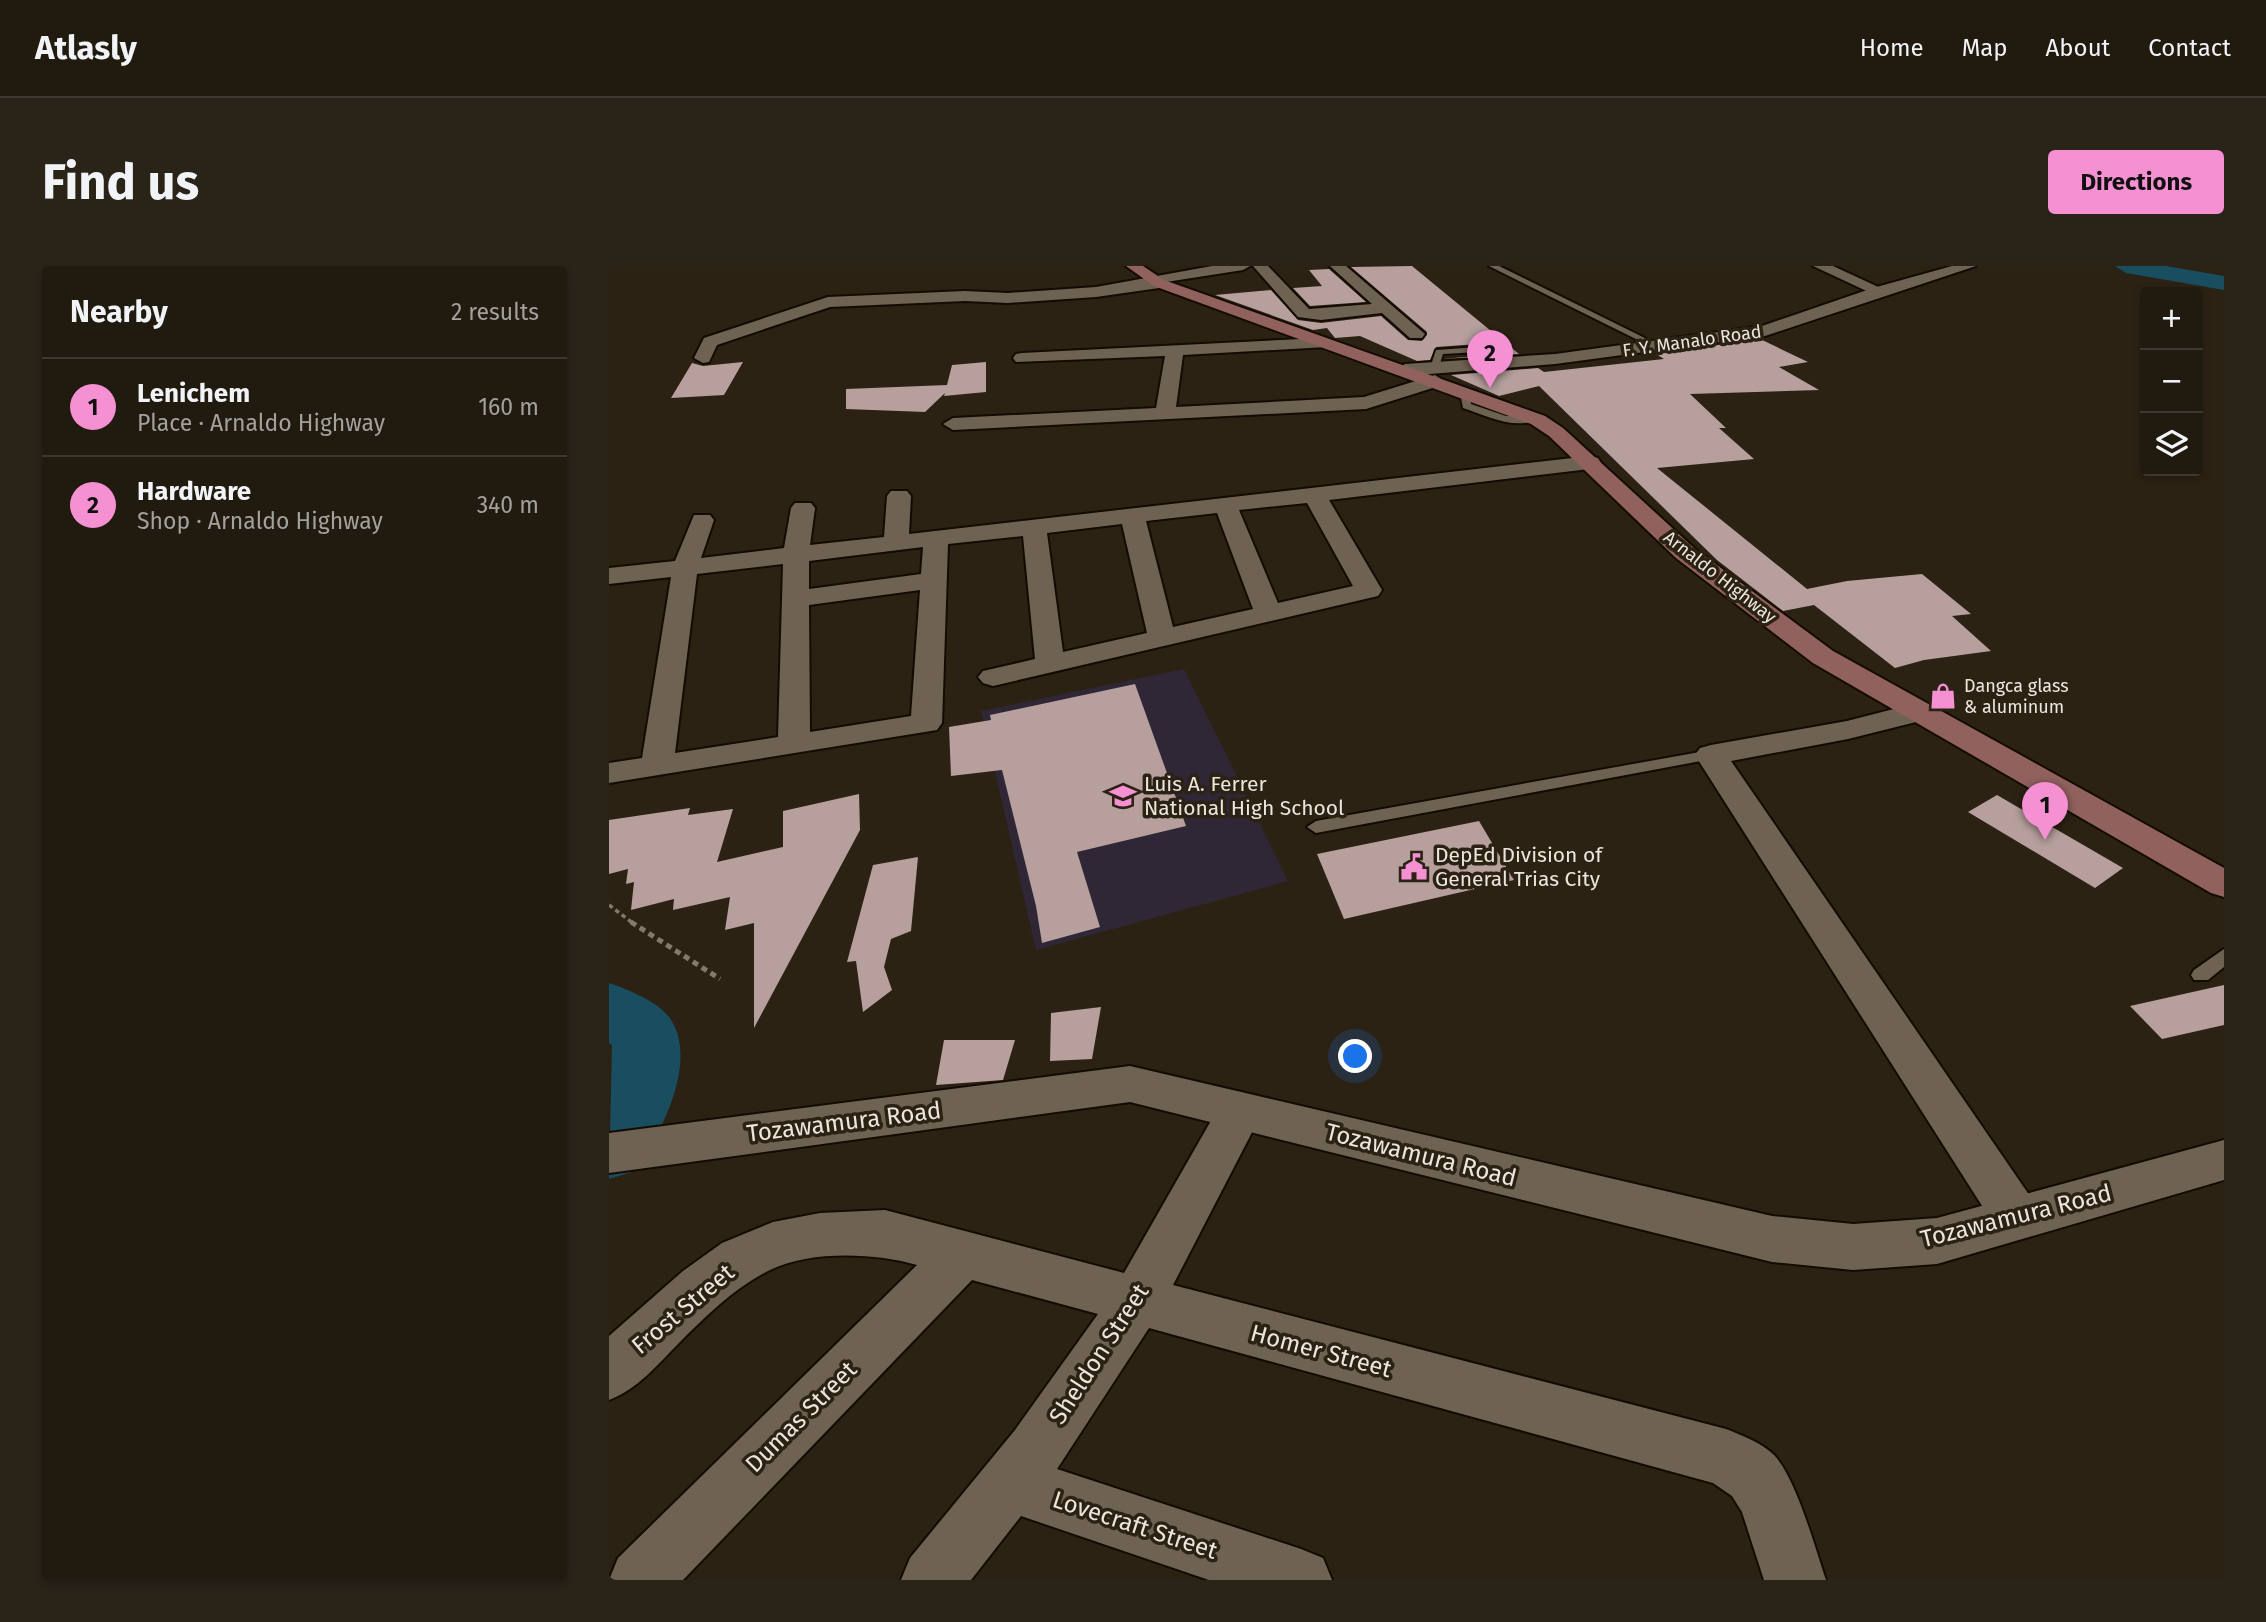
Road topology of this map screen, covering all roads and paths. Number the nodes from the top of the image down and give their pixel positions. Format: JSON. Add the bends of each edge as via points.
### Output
{"nodes":[{"id":1,"x":1133,"y":266,"type":"edge"},
{"id":2,"x":1218,"y":266,"type":"edge"},
{"id":3,"x":1243,"y":266,"type":"edge"},
{"id":4,"x":1260,"y":266,"type":"edge"},
{"id":5,"x":1337,"y":266,"type":"edge"},
{"id":6,"x":1493,"y":266,"type":"edge"},
{"id":7,"x":1821,"y":266,"type":"edge"},
{"id":8,"x":1969,"y":266,"type":"edge"},
{"id":9,"x":1199,"y":269,"type":"junction"},
{"id":10,"x":1154,"y":279,"type":"junction"},
{"id":11,"x":1879,"y":291,"type":"junction"},
{"id":12,"x":1384,"y":308,"type":"junction"},
{"id":13,"x":1347,"y":328,"type":"dead end"},
{"id":14,"x":1416,"y":334,"type":"dead end"},
{"id":15,"x":1298,"y":335,"type":"junction"},
{"id":16,"x":1321,"y":343,"type":"junction"},
{"id":17,"x":1659,"y":347,"type":"junction"},
{"id":18,"x":1493,"y":349,"type":"dead end"},
{"id":19,"x":1175,"y":350,"type":"junction"},
{"id":20,"x":703,"y":358,"type":"dead end"},
{"id":21,"x":1022,"y":358,"type":"dead end"},
{"id":22,"x":1435,"y":375,"type":"junction"},
{"id":23,"x":1165,"y":415,"type":"junction"},
{"id":24,"x":953,"y":424,"type":"dead end"},
{"id":25,"x":1590,"y":463,"type":"junction"},
{"id":26,"x":1313,"y":494,"type":"junction"},
{"id":27,"x":899,"y":496,"type":"dead end"},
{"id":28,"x":1225,"y":504,"type":"junction"},
{"id":29,"x":803,"y":508,"type":"dead end"},
{"id":30,"x":1132,"y":515,"type":"junction"},
{"id":31,"x":702,"y":520,"type":"dead end"},
{"id":32,"x":1034,"y":526,"type":"junction"},
{"id":33,"x":936,"y":538,"type":"junction"},
{"id":34,"x":896,"y":542,"type":"junction"},
{"id":35,"x":796,"y":554,"type":"junction"},
{"id":36,"x":685,"y":567,"type":"junction"},
{"id":37,"x":609,"y":576,"type":"edge"},
{"id":38,"x":934,"y":580,"type":"junction"},
{"id":39,"x":796,"y":599,"type":"junction"},
{"id":40,"x":1268,"y":613,"type":"junction"},
{"id":41,"x":1162,"y":638,"type":"junction"},
{"id":42,"x":1050,"y":664,"type":"junction"},
{"id":43,"x":993,"y":677,"type":"dead end"},
{"id":44,"x":1917,"y":712,"type":"junction"},
{"id":45,"x":794,"y":744,"type":"junction"},
{"id":46,"x":1711,"y":755,"type":"junction"},
{"id":47,"x":657,"y":765,"type":"junction"},
{"id":48,"x":609,"y":773,"type":"edge"},
{"id":49,"x":1316,"y":827,"type":"dead end"},
{"id":50,"x":2224,"y":884,"type":"edge"},
{"id":51,"x":609,"y":905,"type":"edge"},
{"id":52,"x":2224,"y":957,"type":"edge"},
{"id":53,"x":2201,"y":975,"type":"dead end"},
{"id":54,"x":720,"y":979,"type":"dead end"},
{"id":55,"x":1240,"y":1111,"type":"junction"},
{"id":56,"x":609,"y":1153,"type":"edge"},
{"id":57,"x":2224,"y":1160,"type":"edge"},
{"id":58,"x":2017,"y":1218,"type":"junction"},
{"id":59,"x":885,"y":1233,"type":"joint"},
{"id":60,"x":963,"y":1254,"type":"junction"},
{"id":61,"x":1136,"y":1302,"type":"junction"},
{"id":62,"x":609,"y":1373,"type":"edge"},
{"id":63,"x":1010,"y":1483,"type":"junction"},
{"id":64,"x":640,"y":1580,"type":"edge"},
{"id":65,"x":932,"y":1580,"type":"edge"},
{"id":66,"x":1301,"y":1580,"type":"edge"},
{"id":67,"x":1795,"y":1580,"type":"edge"}],
"edges":[{"from":1,"to":10,"type":"main road","name":"Arnaldo Highway"},
{"from":2,"to":9,"type":"street"},
{"from":3,"to":9,"type":"street"},
{"from":4,"to":12,"type":"street","via":[[1304,314]]},
{"from":5,"to":12,"type":"street"},
{"from":6,"to":17,"type":"lane"},
{"from":7,"to":11,"type":"street"},
{"from":8,"to":11,"type":"street","name":"F. Y. Manalo Road"},
{"from":9,"to":10,"type":"street"},
{"from":10,"to":15,"type":"main road","name":"Arnaldo Highway"},
{"from":10,"to":20,"type":"street","via":[[1096,292],[828,302],[710,342]]},
{"from":11,"to":17,"type":"street","name":"F. Y. Manalo Road","via":[[1765,331]]},
{"from":12,"to":14,"type":"street"},
{"from":13,"to":15,"type":"street"},
{"from":15,"to":16,"type":"main road","name":"Arnaldo Highway"},
{"from":16,"to":19,"type":"street"},
{"from":16,"to":22,"type":"main road","name":"Arnaldo Highway"},
{"from":17,"to":22,"type":"street","name":"F. Y. Manalo Road"},
{"from":18,"to":22,"type":"lane","via":[[1439,352]]},
{"from":19,"to":21,"type":"street"},
{"from":19,"to":23,"type":"street"},
{"from":22,"to":23,"type":"street","name":"F. Y. Manalo Road","via":[[1366,403]]},
{"from":22,"to":25,"type":"main road","name":"Arnaldo Highway","via":[[1465,393],[1534,418]]},
{"from":23,"to":24,"type":"street","name":"F. Y. Manalo Road"},
{"from":25,"to":26,"type":"street"},
{"from":25,"to":44,"type":"main road","name":"Arnaldo Highway","via":[[1685,554],[1823,657]]},
{"from":26,"to":28,"type":"street"},
{"from":26,"to":40,"type":"street","via":[[1369,590]]},
{"from":27,"to":34,"type":"street"},
{"from":28,"to":30,"type":"street"},
{"from":28,"to":40,"type":"street"},
{"from":29,"to":35,"type":"street"},
{"from":30,"to":32,"type":"street"},
{"from":30,"to":41,"type":"street"},
{"from":31,"to":36,"type":"street"},
{"from":32,"to":33,"type":"street"},
{"from":32,"to":42,"type":"street"},
{"from":33,"to":34,"type":"street"},
{"from":33,"to":38,"type":"street"},
{"from":34,"to":35,"type":"street"},
{"from":35,"to":36,"type":"street"},
{"from":35,"to":39,"type":"street"},
{"from":36,"to":37,"type":"street"},
{"from":36,"to":47,"type":"street"},
{"from":38,"to":39,"type":"street"},
{"from":38,"to":45,"type":"street","via":[[926,723]]},
{"from":39,"to":45,"type":"street"},
{"from":40,"to":41,"type":"street"},
{"from":41,"to":42,"type":"street"},
{"from":42,"to":43,"type":"street"},
{"from":44,"to":46,"type":"street","via":[[1848,730]]},
{"from":44,"to":50,"type":"main road","name":"Arnaldo Highway"},
{"from":45,"to":47,"type":"street"},
{"from":46,"to":49,"type":"lane"},
{"from":46,"to":58,"type":"street"},
{"from":47,"to":48,"type":"street"},
{"from":51,"to":54,"type":"path","via":[[652,938]]},
{"from":52,"to":53,"type":"lane"},
{"from":55,"to":56,"type":"street","name":"Tozawamura Road","via":[[1129,1084]]},
{"from":55,"to":58,"type":"street","name":"Tozawamura Road","via":[[1772,1239],[1853,1247],[1937,1241]]},
{"from":55,"to":61,"type":"street","name":"Sheldon Street"},
{"from":57,"to":58,"type":"street","name":"Tozawamura Road"},
{"from":59,"to":60,"type":"street","name":"Homer Street"},
{"from":59,"to":62,"type":"street","name":"Frost Street","via":[[835,1233],[793,1239],[757,1251],[725,1269]]},
{"from":60,"to":61,"type":"street","name":"Homer Street"},
{"from":60,"to":64,"type":"street","name":"Dumas Street"},
{"from":61,"to":63,"type":"street","name":"Sheldon Street","via":[[1093,1370]]},
{"from":61,"to":67,"type":"street","name":"Homer Street","via":[[1726,1458],[1753,1475],[1774,1517]]},
{"from":63,"to":65,"type":"street","name":"Sheldon Street"},
{"from":63,"to":66,"type":"street","name":"Lovecraft Street"}]}
